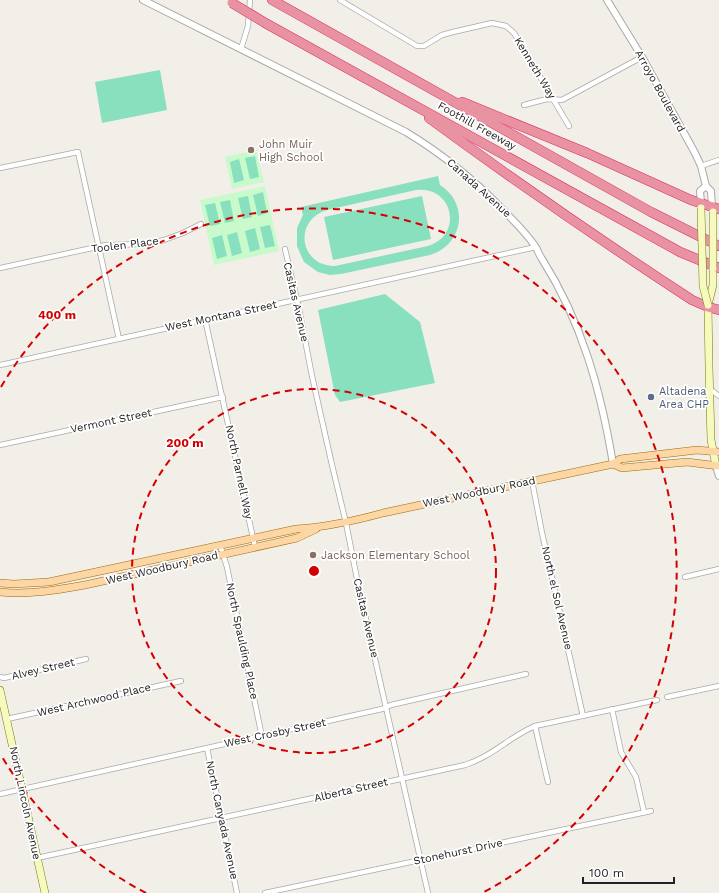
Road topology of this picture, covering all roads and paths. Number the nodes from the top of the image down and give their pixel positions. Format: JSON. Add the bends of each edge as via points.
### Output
{"nodes":[{"id":1,"x":143,"y":0,"type":"edge"},
{"id":2,"x":250,"y":0,"type":"edge"},
{"id":3,"x":272,"y":0,"type":"edge"},
{"id":4,"x":340,"y":0,"type":"edge"},
{"id":5,"x":607,"y":0,"type":"edge"},
{"id":6,"x":229,"y":2,"type":"edge"},
{"id":7,"x":241,"y":49,"type":"junction"},
{"id":8,"x":642,"y":57,"type":"junction"},
{"id":9,"x":420,"y":84,"type":"junction"},
{"id":10,"x":398,"y":95,"type":"junction"},
{"id":11,"x":554,"y":100,"type":"junction"},
{"id":12,"x":524,"y":105,"type":"dead end"},
{"id":13,"x":569,"y":126,"type":"dead end"},
{"id":14,"x":719,"y":160,"type":"edge"},
{"id":15,"x":701,"y":166,"type":"junction"},
{"id":16,"x":0,"y":168,"type":"edge"},
{"id":17,"x":706,"y":186,"type":"junction"},
{"id":18,"x":700,"y":206,"type":"junction"},
{"id":19,"x":715,"y":210,"type":"edge"},
{"id":20,"x":201,"y":224,"type":"dead end"},
{"id":21,"x":719,"y":246,"type":"edge"},
{"id":22,"x":98,"y":247,"type":"junction"},
{"id":23,"x":536,"y":247,"type":"junction"},
{"id":24,"x":284,"y":249,"type":"dead end"},
{"id":25,"x":0,"y":268,"type":"edge"},
{"id":26,"x":719,"y":268,"type":"edge"},
{"id":27,"x":297,"y":299,"type":"junction"},
{"id":28,"x":708,"y":306,"type":"junction"},
{"id":29,"x":719,"y":310,"type":"edge"},
{"id":30,"x":205,"y":319,"type":"junction"},
{"id":31,"x":118,"y":338,"type":"junction"},
{"id":32,"x":0,"y":365,"type":"edge"},
{"id":33,"x":710,"y":390,"type":"junction"},
{"id":34,"x":719,"y":396,"type":"edge"},
{"id":35,"x":223,"y":397,"type":"junction"},
{"id":36,"x":0,"y":445,"type":"edge"},
{"id":37,"x":716,"y":452,"type":"edge"},
{"id":38,"x":612,"y":464,"type":"junction"},
{"id":39,"x":718,"y":466,"type":"edge"},
{"id":40,"x":719,"y":476,"type":"edge"},
{"id":41,"x":532,"y":481,"type":"junction"},
{"id":42,"x":346,"y":522,"type":"junction"},
{"id":43,"x":322,"y":527,"type":"junction"},
{"id":44,"x":253,"y":538,"type":"junction"},
{"id":45,"x":220,"y":546,"type":"junction"},
{"id":46,"x":255,"y":547,"type":"junction"},
{"id":47,"x":224,"y":554,"type":"junction"},
{"id":48,"x":719,"y":569,"type":"edge"},
{"id":49,"x":685,"y":577,"type":"dead end"},
{"id":50,"x":0,"y":583,"type":"edge"},
{"id":51,"x":0,"y":592,"type":"edge"},
{"id":52,"x":86,"y":660,"type":"dead end"},
{"id":53,"x":526,"y":674,"type":"dead end"},
{"id":54,"x":0,"y":677,"type":"edge"},
{"id":55,"x":181,"y":681,"type":"dead end"},
{"id":56,"x":719,"y":686,"type":"edge"},
{"id":57,"x":0,"y":690,"type":"edge"},
{"id":58,"x":667,"y":697,"type":"dead end"},
{"id":59,"x":657,"y":700,"type":"dead end"},
{"id":60,"x":386,"y":707,"type":"junction"},
{"id":61,"x":612,"y":709,"type":"junction"},
{"id":62,"x":583,"y":716,"type":"junction"},
{"id":63,"x":7,"y":719,"type":"junction"},
{"id":64,"x":535,"y":726,"type":"junction"},
{"id":65,"x":262,"y":737,"type":"junction"},
{"id":66,"x":206,"y":748,"type":"junction"},
{"id":67,"x":402,"y":778,"type":"junction"},
{"id":68,"x":548,"y":782,"type":"dead end"},
{"id":69,"x":22,"y":788,"type":"junction"},
{"id":70,"x":0,"y":794,"type":"edge"},
{"id":71,"x":652,"y":811,"type":"dead end"},
{"id":72,"x":644,"y":812,"type":"junction"},
{"id":73,"x":221,"y":818,"type":"junction"},
{"id":74,"x":37,"y":858,"type":"junction"},
{"id":75,"x":420,"y":860,"type":"junction"},
{"id":76,"x":45,"y":893,"type":"edge"},
{"id":77,"x":237,"y":893,"type":"edge"},
{"id":78,"x":266,"y":893,"type":"edge"},
{"id":79,"x":428,"y":893,"type":"edge"}],
"edges":[{"from":1,"to":7,"type":"street","name":"Canada Avenue"},
{"from":2,"to":7,"type":"street","via":[[248,26]]},
{"from":3,"to":9,"type":"highway","name":"Foothill Freeway"},
{"from":4,"to":11,"type":"street","name":"Kenneth Way","via":[[416,46],[424,46],[442,35],[492,23],[506,26],[514,34]]},
{"from":5,"to":8,"type":"street","name":"Arroyo Boulevard"},
{"from":6,"to":10,"type":"highway","name":"Foothill Freeway","bridge":true},
{"from":7,"to":23,"type":"street","name":"Canada Avenue","via":[[406,132],[431,148],[489,195]]},
{"from":8,"to":11,"type":"street","via":[[562,100]]},
{"from":8,"to":15,"type":"street","name":"Arroyo Boulevard"},
{"from":9,"to":18,"type":"highway","via":[[587,153]]},
{"from":9,"to":21,"type":"highway","name":"Foothill Freeway","via":[[652,212]]},
{"from":10,"to":26,"type":"highway","name":"Foothill Freeway","via":[[680,252]]},
{"from":10,"to":28,"type":"highway","via":[[563,214],[691,299]]},
{"from":11,"to":12,"type":"street","via":[[547,99]]},
{"from":11,"to":13,"type":"street","name":"Kenneth Way"},
{"from":14,"to":15,"type":"street"},
{"from":15,"to":17,"type":"street","name":"Arroyo Boulevard"},
{"from":16,"to":22,"type":"street","via":[[78,152]]},
{"from":17,"to":18,"type":"street","via":[[700,191]]},
{"from":17,"to":19,"type":"street","name":"Arroyo Boulevard","via":[[711,191]]},
{"from":18,"to":19,"type":"highway"},
{"from":18,"to":28,"type":"main road","bridge":true,"via":[[703,286]]},
{"from":19,"to":28,"type":"main road","name":"Arroyo Boulevard","bridge":true,"via":[[712,285]]},
{"from":20,"to":22,"type":"street","name":"Toolen Place","via":[[183,233],[151,242]]},
{"from":22,"to":25,"type":"street","name":"Toolen Place"},
{"from":22,"to":31,"type":"street"},
{"from":23,"to":27,"type":"street","name":"West Montana Street"},
{"from":23,"to":38,"type":"street","name":"Canada Avenue","via":[[562,292],[579,329],[596,385]]},
{"from":24,"to":27,"type":"street","name":"Casitas Avenue"},
{"from":27,"to":30,"type":"street","name":"West Montana Street"},
{"from":27,"to":42,"type":"street","name":"Casitas Avenue"},
{"from":28,"to":29,"type":"highway"},
{"from":28,"to":33,"type":"main road"},
{"from":30,"to":31,"type":"street","name":"West Montana Street"},
{"from":30,"to":35,"type":"street","name":"North Parnell Way"},
{"from":31,"to":32,"type":"street","name":"West Montana Street"},
{"from":33,"to":34,"type":"street"},
{"from":33,"to":37,"type":"main road","via":[[710,429]]},
{"from":35,"to":36,"type":"street","name":"Vermont Street"},
{"from":35,"to":44,"type":"street","name":"North Parnell Way"},
{"from":37,"to":38,"type":"main road","name":"West Woodbury Road","via":[[697,450],[648,455],[620,459]]},
{"from":37,"to":39,"type":"main road"},
{"from":38,"to":39,"type":"main road","name":"West Woodbury Road","via":[[622,468],[687,462]]},
{"from":38,"to":41,"type":"main road","name":"West Woodbury Road"},
{"from":39,"to":40,"type":"street"},
{"from":41,"to":42,"type":"main road","name":"West Woodbury Road"},
{"from":41,"to":62,"type":"street","name":"North el Sol Avenue"},
{"from":42,"to":43,"type":"main road","name":"West Woodbury Road"},
{"from":42,"to":60,"type":"street","name":"Casitas Avenue"},
{"from":43,"to":44,"type":"main road","name":"West Woodbury Road","via":[[296,529]]},
{"from":43,"to":46,"type":"main road","name":"West Woodbury Road","via":[[297,538]]},
{"from":44,"to":45,"type":"main road","name":"West Woodbury Road"},
{"from":44,"to":46,"type":"street","name":"North Parnell Way"},
{"from":45,"to":47,"type":"street","name":"North Spaulding Place"},
{"from":45,"to":50,"type":"main road","name":"West Woodbury Road","via":[[49,582]]},
{"from":46,"to":47,"type":"main road","name":"West Woodbury Road"},
{"from":47,"to":51,"type":"main road","name":"West Woodbury Road","via":[[52,591]]},
{"from":47,"to":65,"type":"street","name":"North Spaulding Place"},
{"from":48,"to":49,"type":"street"},
{"from":52,"to":54,"type":"street","name":"Alvey Street"},
{"from":53,"to":60,"type":"street","name":"West Crosby Street"},
{"from":55,"to":63,"type":"street","name":"West Archwood Place"},
{"from":56,"to":58,"type":"street"},
{"from":57,"to":63,"type":"main road","name":"North Lincoln Avenue"},
{"from":59,"to":61,"type":"street","name":"Alberta Street"},
{"from":60,"to":65,"type":"street","name":"West Crosby Street"},
{"from":60,"to":67,"type":"street","name":"Casitas Avenue"},
{"from":61,"to":62,"type":"street","name":"Alberta Street"},
{"from":61,"to":72,"type":"street","via":[[621,752],[636,777]]},
{"from":62,"to":64,"type":"street","name":"Alberta Street"},
{"from":63,"to":69,"type":"main road","name":"North Lincoln Avenue"},
{"from":64,"to":67,"type":"street","name":"Alberta Street","via":[[522,731],[478,761]]},
{"from":64,"to":68,"type":"street"},
{"from":65,"to":66,"type":"street","name":"West Crosby Street"},
{"from":66,"to":69,"type":"street","name":"West Crosby Street"},
{"from":66,"to":73,"type":"street","name":"North Canyada Avenue"},
{"from":67,"to":73,"type":"street","name":"Alberta Street"},
{"from":67,"to":75,"type":"street","name":"Casitas Avenue"},
{"from":69,"to":70,"type":"street","name":"West Crosby Street"},
{"from":69,"to":74,"type":"main road","name":"North Lincoln Avenue"},
{"from":71,"to":72,"type":"street","name":"Stonehurst Drive"},
{"from":72,"to":75,"type":"street","name":"Stonehurst Drive"},
{"from":73,"to":74,"type":"street","name":"Alberta Street"},
{"from":73,"to":77,"type":"street","name":"North Canyada Avenue"},
{"from":74,"to":76,"type":"main road","name":"North Lincoln Avenue"},
{"from":75,"to":78,"type":"street","name":"Stonehurst Drive"},
{"from":75,"to":79,"type":"street","name":"Casitas Avenue"}]}
